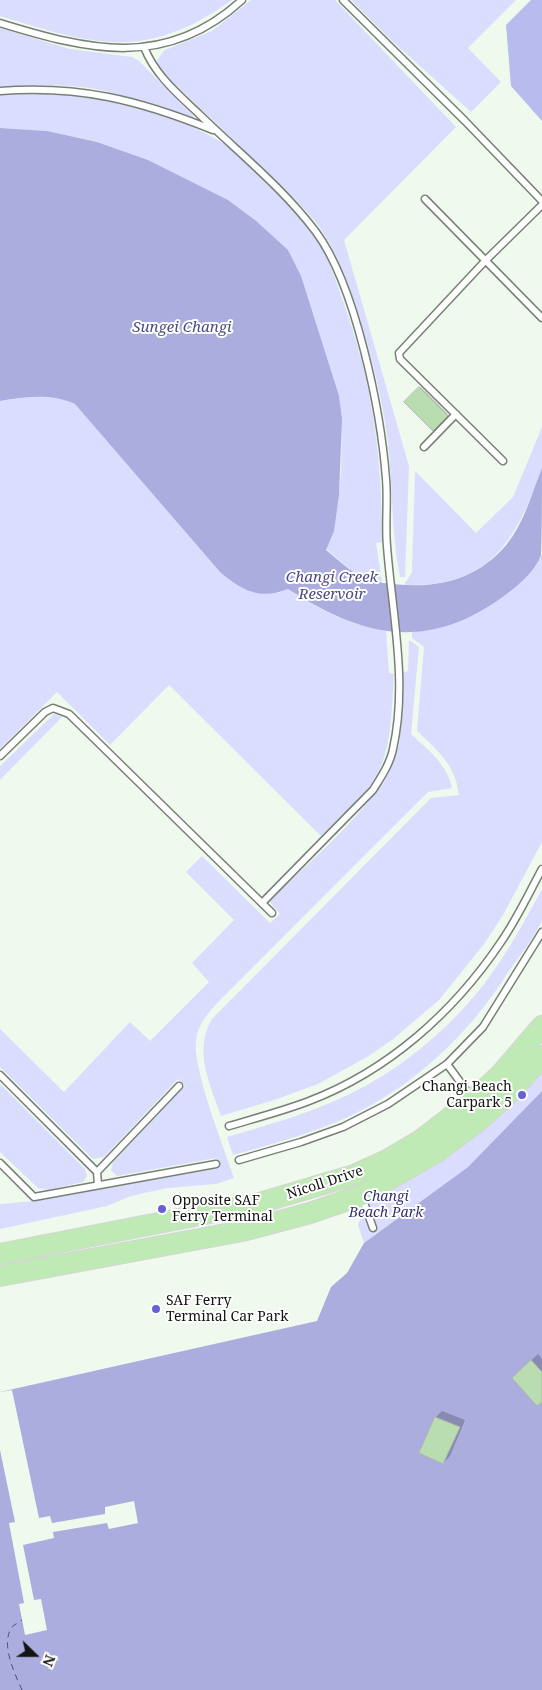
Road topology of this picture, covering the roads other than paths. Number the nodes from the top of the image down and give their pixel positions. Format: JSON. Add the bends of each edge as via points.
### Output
{"nodes":[{"id":1,"x":242,"y":0,"type":"edge"},
{"id":2,"x":343,"y":0,"type":"edge"},
{"id":3,"x":0,"y":23,"type":"edge"},
{"id":4,"x":144,"y":47,"type":"junction"},
{"id":5,"x":0,"y":91,"type":"edge"},
{"id":6,"x":217,"y":132,"type":"junction"},
{"id":7,"x":426,"y":200,"type":"dead end"},
{"id":8,"x":542,"y":203,"type":"edge"},
{"id":9,"x":486,"y":260,"type":"junction"},
{"id":10,"x":542,"y":318,"type":"edge"},
{"id":11,"x":456,"y":414,"type":"junction"},
{"id":12,"x":424,"y":447,"type":"dead end"},
{"id":13,"x":503,"y":462,"type":"dead end"},
{"id":14,"x":0,"y":756,"type":"edge"},
{"id":15,"x":542,"y":869,"type":"edge"},
{"id":16,"x":262,"y":903,"type":"junction"},
{"id":17,"x":272,"y":913,"type":"dead end"},
{"id":18,"x":542,"y":932,"type":"edge"},
{"id":19,"x":542,"y":1026,"type":"edge"},
{"id":20,"x":542,"y":1056,"type":"edge"},
{"id":21,"x":447,"y":1064,"type":"junction"},
{"id":22,"x":0,"y":1074,"type":"edge"},
{"id":23,"x":180,"y":1086,"type":"dead end"},
{"id":24,"x":477,"y":1109,"type":"junction"},
{"id":25,"x":229,"y":1126,"type":"dead end"},
{"id":26,"x":239,"y":1160,"type":"dead end"},
{"id":27,"x":0,"y":1163,"type":"edge"},
{"id":28,"x":216,"y":1164,"type":"dead end"},
{"id":29,"x":97,"y":1172,"type":"junction"},
{"id":30,"x":98,"y":1185,"type":"junction"},
{"id":31,"x":358,"y":1185,"type":"junction"},
{"id":32,"x":373,"y":1228,"type":"dead end"},
{"id":33,"x":0,"y":1254,"type":"edge"},
{"id":34,"x":0,"y":1276,"type":"edge"}],
"edges":[{"from":1,"to":4,"type":"lane","via":[[216,20],[189,34]]},
{"from":2,"to":8,"type":"lane"},
{"from":3,"to":4,"type":"lane","via":[[93,47]]},
{"from":4,"to":6,"type":"lane","via":[[155,69]]},
{"from":5,"to":6,"type":"lane","via":[[46,88],[97,94],[131,101]]},
{"from":6,"to":16,"type":"lane","via":[[292,203],[318,234],[344,287],[360,336],[382,440],[387,482],[386,544],[398,638],[397,726],[386,770],[358,807]]},
{"from":7,"to":9,"type":"lane"},
{"from":8,"to":9,"type":"lane"},
{"from":9,"to":10,"type":"lane"},
{"from":9,"to":11,"type":"lane","via":[[399,353],[400,359]]},
{"from":11,"to":12,"type":"lane"},
{"from":11,"to":13,"type":"lane"},
{"from":14,"to":16,"type":"lane","via":[[45,712],[61,709]]},
{"from":15,"to":25,"type":"lane","via":[[502,941],[482,968],[450,1006],[409,1044],[350,1082],[318,1097]]},
{"from":16,"to":17,"type":"lane"},
{"from":18,"to":21,"type":"lane","via":[[494,1011]]},
{"from":19,"to":24,"type":"main road","name":"Nicoll Drive","via":[[500,1075]]},
{"from":20,"to":24,"type":"main road","name":"Nicoll Drive","via":[[513,1090]]},
{"from":21,"to":24,"type":"lane"},
{"from":21,"to":26,"type":"lane","via":[[388,1104],[343,1127]]},
{"from":22,"to":29,"type":"lane"},
{"from":23,"to":29,"type":"lane"},
{"from":24,"to":31,"type":"main road","name":"Nicoll Drive","via":[[387,1160]]},
{"from":27,"to":30,"type":"lane","via":[[34,1197]]},
{"from":28,"to":30,"type":"lane"},
{"from":29,"to":30,"type":"lane"},
{"from":31,"to":32,"type":"lane"},
{"from":31,"to":33,"type":"main road","name":"Nicoll Drive"},
{"from":31,"to":34,"type":"main road","name":"Nicoll Drive","via":[[310,1213],[242,1231]]}]}
